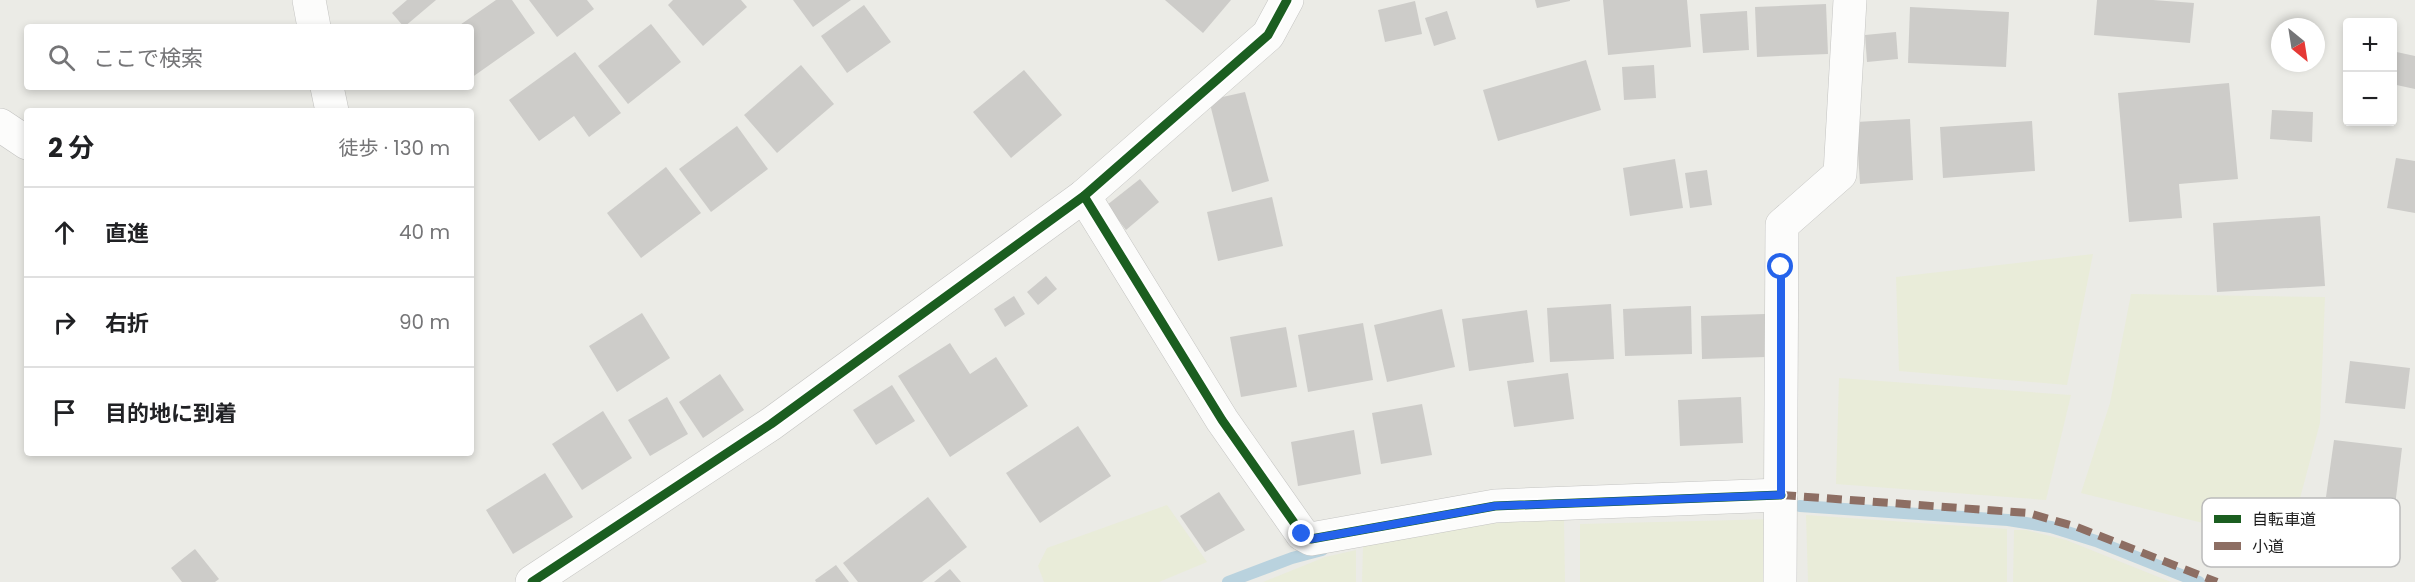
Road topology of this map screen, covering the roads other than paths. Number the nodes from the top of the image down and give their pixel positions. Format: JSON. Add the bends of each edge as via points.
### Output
{"nodes":[{"id":1,"x":309,"y":0,"type":"edge"},
{"id":2,"x":1287,"y":0,"type":"edge"},
{"id":3,"x":1850,"y":0,"type":"edge"},
{"id":4,"x":313,"y":24,"type":"edge"},
{"id":5,"x":328,"y":90,"type":"edge"},
{"id":6,"x":331,"y":108,"type":"edge"},
{"id":7,"x":0,"y":125,"type":"edge"},
{"id":8,"x":24,"y":141,"type":"edge"},
{"id":9,"x":1084,"y":196,"type":"junction"},
{"id":10,"x":1781,"y":495,"type":"junction"},
{"id":11,"x":532,"y":582,"type":"edge"},
{"id":12,"x":1780,"y":582,"type":"edge"}],
"edges":[{"from":1,"to":4,"type":"street"},
{"from":2,"to":9,"type":"street","via":[[1268,35]]},
{"from":3,"to":10,"type":"street","via":[[1840,174],[1782,225]]},
{"from":5,"to":6,"type":"street"},
{"from":7,"to":8,"type":"street"},
{"from":9,"to":10,"type":"street","via":[[1222,420],[1302,534],[1311,539],[1495,506]]},
{"from":9,"to":11,"type":"street","via":[[771,424]]},
{"from":10,"to":12,"type":"street"}]}
